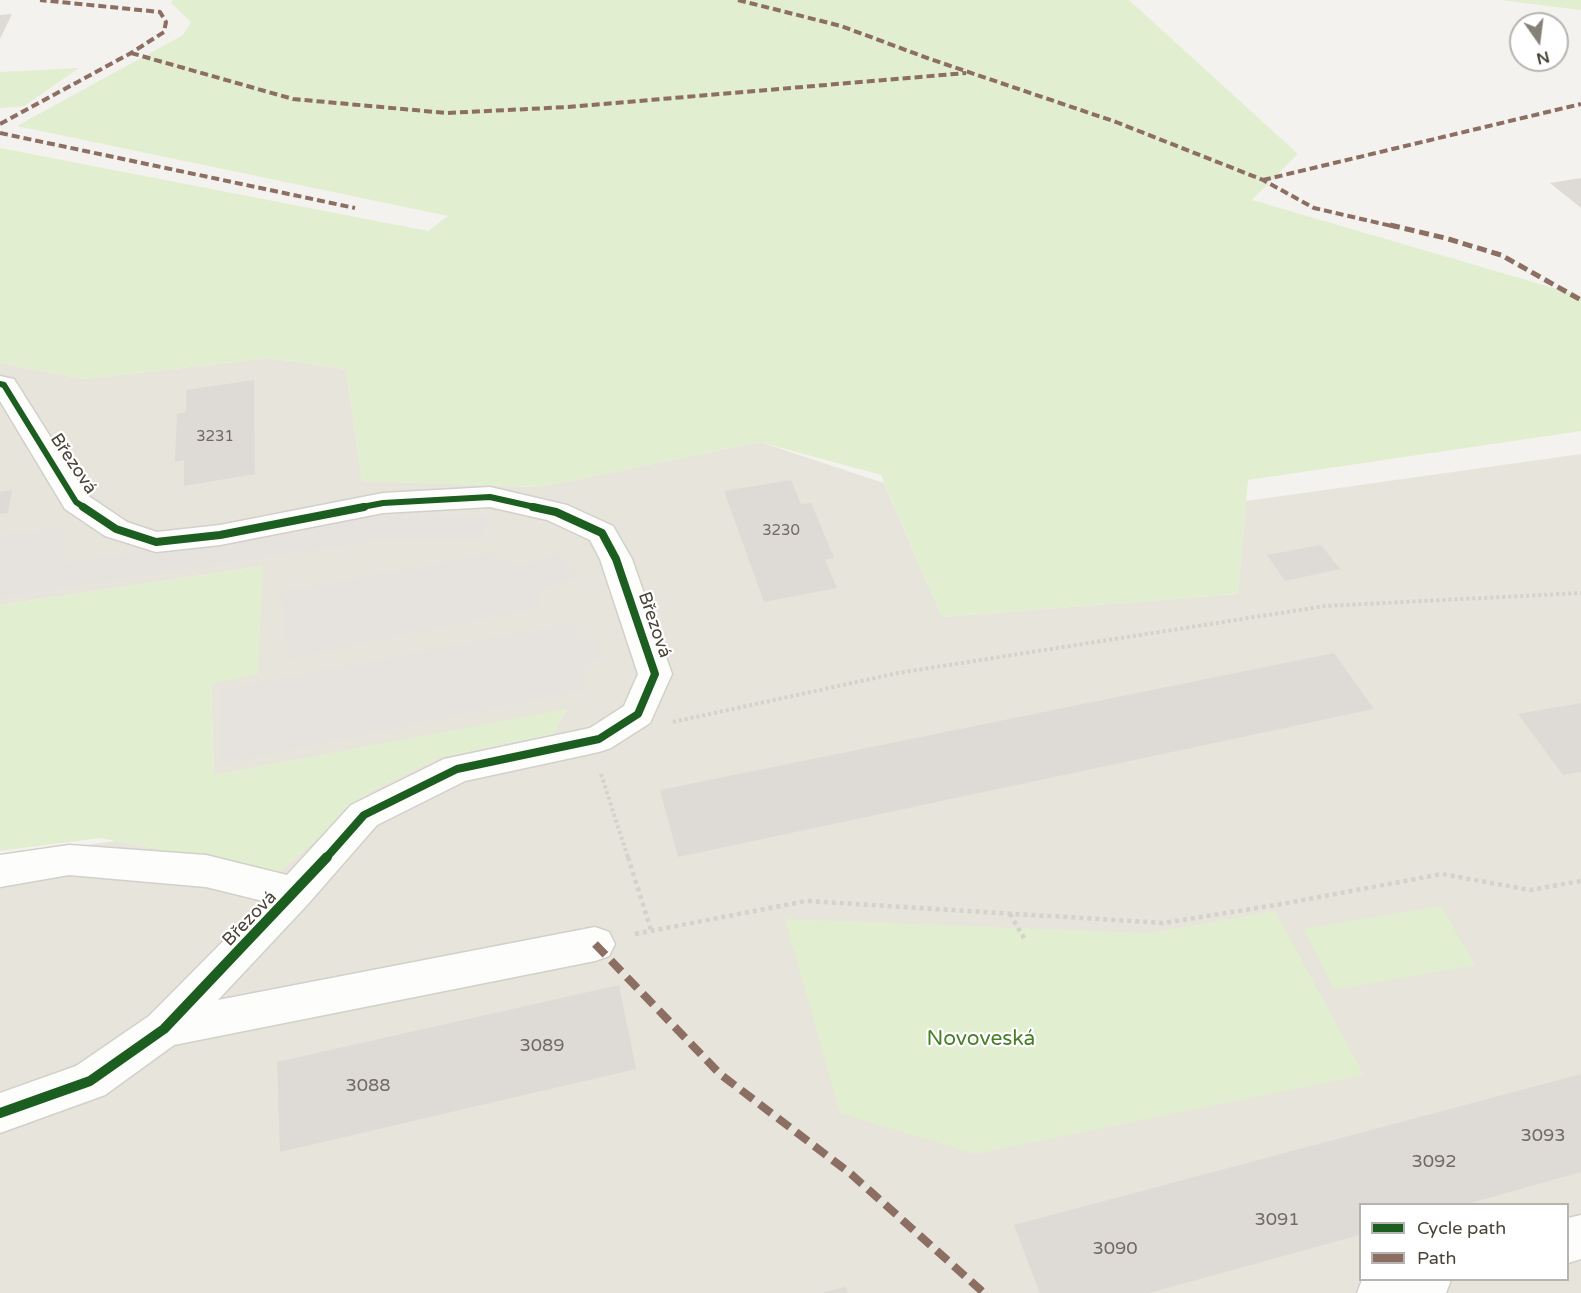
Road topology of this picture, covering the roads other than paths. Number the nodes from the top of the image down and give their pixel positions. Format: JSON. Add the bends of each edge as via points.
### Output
{"nodes":[{"id":1,"x":0,"y":384,"type":"edge"},
{"id":2,"x":0,"y":871,"type":"edge"},
{"id":3,"x":296,"y":893,"type":"junction"},
{"id":4,"x":595,"y":944,"type":"road end"},
{"id":5,"x":164,"y":1029,"type":"junction"},
{"id":6,"x":0,"y":1113,"type":"edge"},
{"id":7,"x":1424,"y":1281,"type":"edge"},
{"id":8,"x":1380,"y":1293,"type":"edge"}],
"edges":[{"from":1,"to":3,"type":"street","name":"Březová","via":[[4,384],[76,502],[116,529],[156,542],[220,535],[382,503],[490,497],[556,512],[602,533],[616,559],[655,674],[638,714],[591,742],[457,769],[364,815]]},
{"from":2,"to":3,"type":"street","via":[[69,860],[206,871]]},
{"from":3,"to":5,"type":"street","name":"Březová"},
{"from":4,"to":5,"type":"street"},
{"from":5,"to":6,"type":"street","name":"Březová","via":[[90,1082]]},
{"from":7,"to":8,"type":"street"}]}
